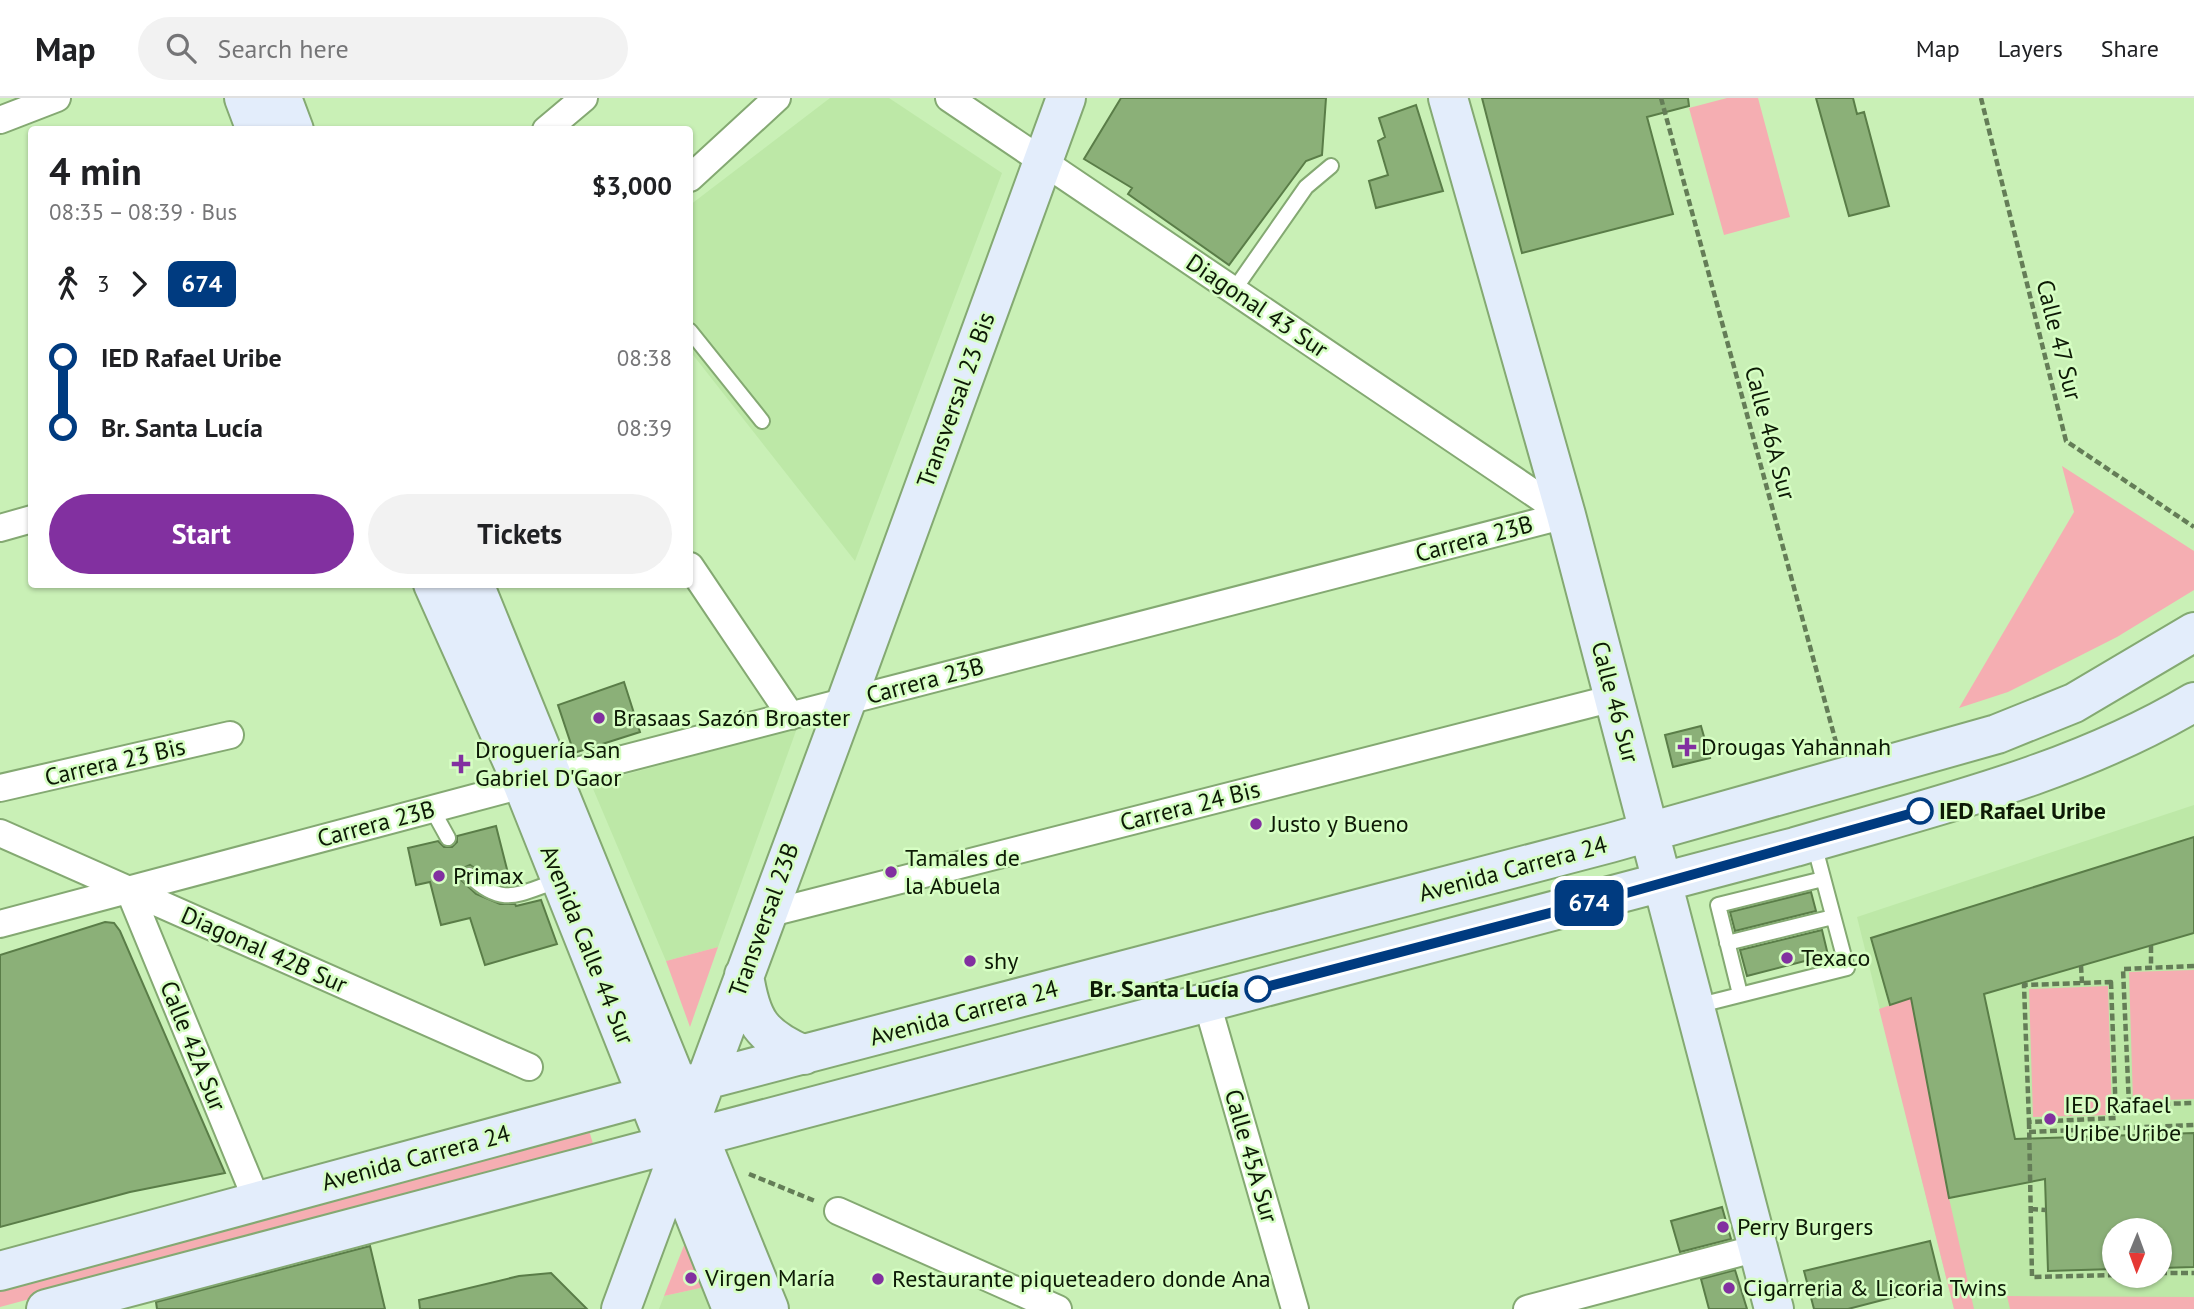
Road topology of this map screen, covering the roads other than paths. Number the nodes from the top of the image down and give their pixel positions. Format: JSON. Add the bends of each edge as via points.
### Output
{"nodes":[{"id":1,"x":57,"y":98,"type":"edge"},
{"id":2,"x":244,"y":98,"type":"edge"},
{"id":3,"x":282,"y":98,"type":"edge"},
{"id":4,"x":584,"y":98,"type":"edge"},
{"id":5,"x":777,"y":98,"type":"edge"},
{"id":6,"x":949,"y":98,"type":"edge"},
{"id":7,"x":1066,"y":98,"type":"edge"},
{"id":8,"x":1448,"y":98,"type":"edge"},
{"id":9,"x":0,"y":120,"type":"edge"},
{"id":10,"x":254,"y":126,"type":"edge"},
{"id":11,"x":292,"y":126,"type":"edge"},
{"id":12,"x":551,"y":126,"type":"edge"},
{"id":13,"x":1043,"y":162,"type":"junction"},
{"id":14,"x":1331,"y":166,"type":"dead end"},
{"id":15,"x":693,"y":175,"type":"edge"},
{"id":16,"x":1234,"y":290,"type":"junction"},
{"id":17,"x":693,"y":335,"type":"edge"},
{"id":18,"x":762,"y":421,"type":"dead end"},
{"id":19,"x":1566,"y":515,"type":"junction"},
{"id":20,"x":28,"y":520,"type":"edge"},
{"id":21,"x":0,"y":528,"type":"edge"},
{"id":22,"x":693,"y":570,"type":"edge"},
{"id":23,"x":435,"y":588,"type":"edge"},
{"id":24,"x":475,"y":588,"type":"edge"},
{"id":25,"x":2194,"y":632,"type":"edge"},
{"id":26,"x":1614,"y":698,"type":"junction"},
{"id":27,"x":846,"y":702,"type":"junction"},
{"id":28,"x":2194,"y":702,"type":"edge"},
{"id":29,"x":791,"y":716,"type":"junction"},
{"id":30,"x":230,"y":735,"type":"dead end"},
{"id":31,"x":538,"y":781,"type":"junction"},
{"id":32,"x":0,"y":788,"type":"edge"},
{"id":33,"x":432,"y":809,"type":"junction"},
{"id":34,"x":0,"y":833,"type":"edge"},
{"id":35,"x":1649,"y":833,"type":"junction"},
{"id":36,"x":449,"y":838,"type":"dead end"},
{"id":37,"x":1813,"y":842,"type":"junction"},
{"id":38,"x":469,"y":875,"type":"dead end"},
{"id":39,"x":1823,"y":878,"type":"junction"},
{"id":40,"x":561,"y":880,"type":"junction"},
{"id":41,"x":1662,"y":883,"type":"junction"},
{"id":42,"x":129,"y":890,"type":"junction"},
{"id":43,"x":767,"y":914,"type":"junction"},
{"id":44,"x":1833,"y":917,"type":"junction"},
{"id":45,"x":0,"y":924,"type":"edge"},
{"id":46,"x":1727,"y":943,"type":"junction"},
{"id":47,"x":744,"y":975,"type":"junction"},
{"id":48,"x":1740,"y":995,"type":"junction"},
{"id":49,"x":1207,"y":1003,"type":"junction"},
{"id":50,"x":1694,"y":1006,"type":"junction"},
{"id":51,"x":804,"y":1055,"type":"junction"},
{"id":52,"x":529,"y":1067,"type":"dead end"},
{"id":53,"x":681,"y":1120,"type":"junction"},
{"id":54,"x":257,"y":1201,"type":"junction"},
{"id":55,"x":838,"y":1211,"type":"road end"},
{"id":56,"x":1758,"y":1248,"type":"junction"},
{"id":57,"x":0,"y":1271,"type":"edge"},
{"id":58,"x":46,"y":1309,"type":"edge"},
{"id":59,"x":621,"y":1309,"type":"edge"},
{"id":60,"x":732,"y":1309,"type":"edge"},
{"id":61,"x":769,"y":1309,"type":"edge"},
{"id":62,"x":1058,"y":1309,"type":"edge"},
{"id":63,"x":1295,"y":1309,"type":"edge"},
{"id":64,"x":1527,"y":1309,"type":"edge"},
{"id":65,"x":1774,"y":1309,"type":"edge"}],
"edges":[{"from":1,"to":9,"type":"street"},
{"from":2,"to":10,"type":"main road"},
{"from":3,"to":11,"type":"main road"},
{"from":4,"to":12,"type":"street"},
{"from":5,"to":15,"type":"street"},
{"from":6,"to":13,"type":"street","name":"Diagonal 43 Sur"},
{"from":7,"to":13,"type":"main road","name":"Transversal 23 Bis"},
{"from":8,"to":19,"type":"main road","name":"Calle 46 Sur"},
{"from":13,"to":16,"type":"street","name":"Diagonal 43 Sur"},
{"from":13,"to":27,"type":"main road","name":"Transversal 23 Bis"},
{"from":14,"to":16,"type":"lane","via":[[1306,187]]},
{"from":16,"to":19,"type":"street","name":"Diagonal 43 Sur"},
{"from":17,"to":18,"type":"lane"},
{"from":19,"to":26,"type":"main road","name":"Calle 46 Sur"},
{"from":19,"to":27,"type":"street","name":"Carrera 23B"},
{"from":20,"to":21,"type":"street"},
{"from":22,"to":29,"type":"street"},
{"from":23,"to":31,"type":"main road","name":"Avenida Calle 44 Sur"},
{"from":24,"to":31,"type":"main road","name":"Avenida Calle 44 Sur"},
{"from":25,"to":35,"type":"main road","name":"Avenida Carrera 24","via":[[2074,703],[1997,734]]},
{"from":26,"to":35,"type":"main road","name":"Calle 46 Sur"},
{"from":26,"to":43,"type":"street","name":"Carrera 24 Bis"},
{"from":27,"to":29,"type":"street","name":"Carrera 23B"},
{"from":27,"to":43,"type":"main road","name":"Transversal 23B"},
{"from":28,"to":37,"type":"main road","name":"Avenida Carrera 24","via":[[2112,746],[2049,771]]},
{"from":29,"to":31,"type":"street","name":"Carrera 23B"},
{"from":30,"to":32,"type":"street","name":"Carrera 23 Bis"},
{"from":31,"to":33,"type":"street","name":"Carrera 23B"},
{"from":31,"to":40,"type":"main road","name":"Avenida Calle 44 Sur"},
{"from":31,"to":53,"type":"main road","name":"Avenida Calle 44 Sur"},
{"from":33,"to":36,"type":"lane"},
{"from":33,"to":42,"type":"street","name":"Carrera 23B"},
{"from":34,"to":42,"type":"street","name":"Diagonal 42B Sur"},
{"from":35,"to":41,"type":"main road","name":"Calle 46 Sur"},
{"from":35,"to":51,"type":"main road","name":"Avenida Carrera 24"},
{"from":37,"to":39,"type":"lane"},
{"from":37,"to":41,"type":"main road","name":"Avenida Carrera 24"},
{"from":38,"to":40,"type":"lane","via":[[482,888],[511,896]]},
{"from":39,"to":44,"type":"lane"},
{"from":39,"to":46,"type":"lane","via":[[1718,905]]},
{"from":40,"to":53,"type":"main road","name":"Avenida Calle 44 Sur"},
{"from":41,"to":49,"type":"main road","name":"Avenida Carrera 24"},
{"from":41,"to":50,"type":"main road","name":"Calle 46 Sur"},
{"from":42,"to":45,"type":"street","name":"Carrera 23B"},
{"from":42,"to":52,"type":"street","name":"Diagonal 42B Sur"},
{"from":42,"to":54,"type":"street","name":"Calle 42A Sur"},
{"from":43,"to":47,"type":"main road","name":"Transversal 23B"},
{"from":44,"to":46,"type":"lane"},
{"from":44,"to":48,"type":"lane","via":[[1847,968]]},
{"from":46,"to":48,"type":"lane"},
{"from":47,"to":51,"type":"main road","via":[[753,1017],[764,1032]]},
{"from":47,"to":53,"type":"main road","name":"Transversal 23B"},
{"from":48,"to":50,"type":"lane"},
{"from":49,"to":53,"type":"main road","name":"Avenida Carrera 24"},
{"from":49,"to":63,"type":"street","name":"Calle 45A Sur"},
{"from":50,"to":56,"type":"main road","name":"Calle 46 Sur"},
{"from":51,"to":53,"type":"main road","name":"Avenida Carrera 24"},
{"from":53,"to":54,"type":"main road","name":"Avenida Carrera 24"},
{"from":53,"to":58,"type":"main road","name":"Avenida Carrera 24"},
{"from":53,"to":59,"type":"main road","name":"Transversal 23B"},
{"from":53,"to":60,"type":"main road","name":"Avenida Calle 44 Sur"},
{"from":53,"to":61,"type":"main road","name":"Avenida Calle 44 Sur"},
{"from":54,"to":57,"type":"main road","name":"Avenida Carrera 24"},
{"from":55,"to":62,"type":"street"},
{"from":56,"to":64,"type":"street"},
{"from":56,"to":65,"type":"main road","name":"Calle 46 Sur"}]}
